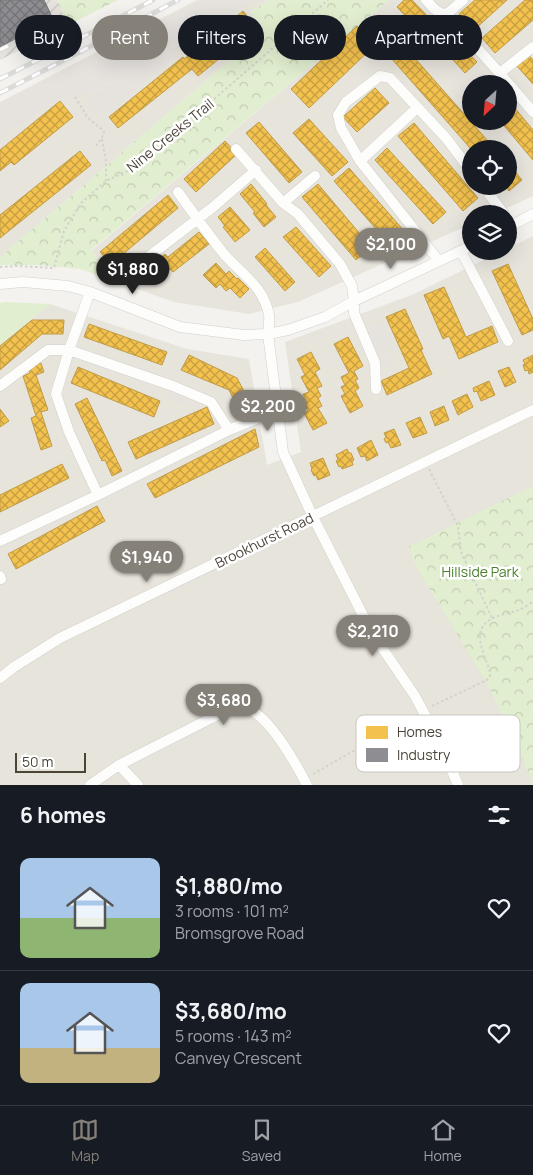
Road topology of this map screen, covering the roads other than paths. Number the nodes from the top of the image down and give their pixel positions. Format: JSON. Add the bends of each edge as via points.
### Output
{"nodes":[{"id":1,"x":426,"y":0,"type":"edge"},
{"id":2,"x":464,"y":0,"type":"edge"},
{"id":3,"x":447,"y":14,"type":"junction"},
{"id":4,"x":533,"y":47,"type":"edge"},
{"id":5,"x":500,"y":73,"type":"joint"},
{"id":6,"x":518,"y":94,"type":"edge"},
{"id":7,"x":417,"y":108,"type":"junction"},
{"id":8,"x":533,"y":112,"type":"edge"},
{"id":9,"x":236,"y":149,"type":"dead end"},
{"id":10,"x":462,"y":159,"type":"edge"},
{"id":11,"x":360,"y":161,"type":"junction"},
{"id":12,"x":256,"y":170,"type":"junction"},
{"id":13,"x":316,"y":176,"type":"dead end"},
{"id":14,"x":178,"y":192,"type":"dead end"},
{"id":15,"x":283,"y":203,"type":"junction"},
{"id":16,"x":533,"y":214,"type":"edge"},
{"id":17,"x":197,"y":219,"type":"junction"},
{"id":18,"x":517,"y":222,"type":"edge"},
{"id":19,"x":461,"y":251,"type":"joint"},
{"id":20,"x":439,"y":261,"type":"junction"},
{"id":21,"x":126,"y":274,"type":"dead end"},
{"id":22,"x":0,"y":284,"type":"edge"},
{"id":23,"x":90,"y":292,"type":"junction"},
{"id":24,"x":354,"y":301,"type":"junction"},
{"id":25,"x":268,"y":334,"type":"junction"},
{"id":26,"x":508,"y":341,"type":"dead end"},
{"id":27,"x":69,"y":350,"type":"junction"},
{"id":28,"x":0,"y":386,"type":"edge"},
{"id":29,"x":376,"y":389,"type":"dead end"},
{"id":30,"x":278,"y":410,"type":"junction"},
{"id":31,"x":533,"y":410,"type":"edge"},
{"id":32,"x":229,"y":430,"type":"junction"},
{"id":33,"x":98,"y":495,"type":"junction"},
{"id":34,"x":313,"y":517,"type":"junction"},
{"id":35,"x":0,"y":541,"type":"edge"},
{"id":36,"x":0,"y":678,"type":"edge"},
{"id":37,"x":426,"y":715,"type":"edge"},
{"id":38,"x":119,"y":765,"type":"junction"},
{"id":39,"x":452,"y":772,"type":"edge"},
{"id":40,"x":306,"y":782,"type":"edge"},
{"id":41,"x":90,"y":785,"type":"edge"},
{"id":42,"x":138,"y":785,"type":"edge"},
{"id":43,"x":458,"y":785,"type":"edge"}],
"edges":[{"from":1,"to":3,"type":"street","via":[[436,11]]},
{"from":2,"to":3,"type":"street"},
{"from":3,"to":5,"type":"street"},
{"from":4,"to":5,"type":"street"},
{"from":6,"to":8,"type":"street"},
{"from":7,"to":10,"type":"street"},
{"from":7,"to":11,"type":"street"},
{"from":7,"to":11,"type":"street","via":[[390,78],[380,76],[346,102],[338,115],[341,128]]},
{"from":9,"to":12,"type":"street"},
{"from":11,"to":20,"type":"street"},
{"from":12,"to":15,"type":"street"},
{"from":12,"to":17,"type":"street"},
{"from":13,"to":15,"type":"street"},
{"from":14,"to":17,"type":"street"},
{"from":15,"to":24,"type":"street","via":[[298,214],[340,264],[352,286]]},
{"from":16,"to":18,"type":"street"},
{"from":17,"to":21,"type":"street"},
{"from":17,"to":25,"type":"street","via":[[260,292],[269,316]]},
{"from":19,"to":20,"type":"street"},
{"from":19,"to":26,"type":"street"},
{"from":20,"to":24,"type":"street"},
{"from":22,"to":23,"type":"street","via":[[23,282],[68,286]]},
{"from":23,"to":25,"type":"street","via":[[180,326],[244,335]]},
{"from":23,"to":27,"type":"street"},
{"from":24,"to":25,"type":"street","via":[[325,317]]},
{"from":24,"to":29,"type":"street","via":[[354,313],[375,363]]},
{"from":25,"to":30,"type":"street"},
{"from":27,"to":28,"type":"street","via":[[48,350]]},
{"from":27,"to":32,"type":"street","via":[[211,402]]},
{"from":27,"to":33,"type":"street","via":[[56,394],[69,432]]},
{"from":30,"to":32,"type":"street"},
{"from":30,"to":34,"type":"street","via":[[283,452]]},
{"from":31,"to":34,"type":"street","name":"Brookhurst Road"},
{"from":32,"to":33,"type":"street"},
{"from":33,"to":35,"type":"street"},
{"from":34,"to":36,"type":"street","name":"Brookhurst Road","via":[[60,638]]},
{"from":34,"to":37,"type":"street","via":[[372,633]]},
{"from":38,"to":40,"type":"street","via":[[239,706],[249,708],[267,723]]},
{"from":38,"to":41,"type":"street"},
{"from":38,"to":42,"type":"street"},
{"from":39,"to":43,"type":"street"}]}
